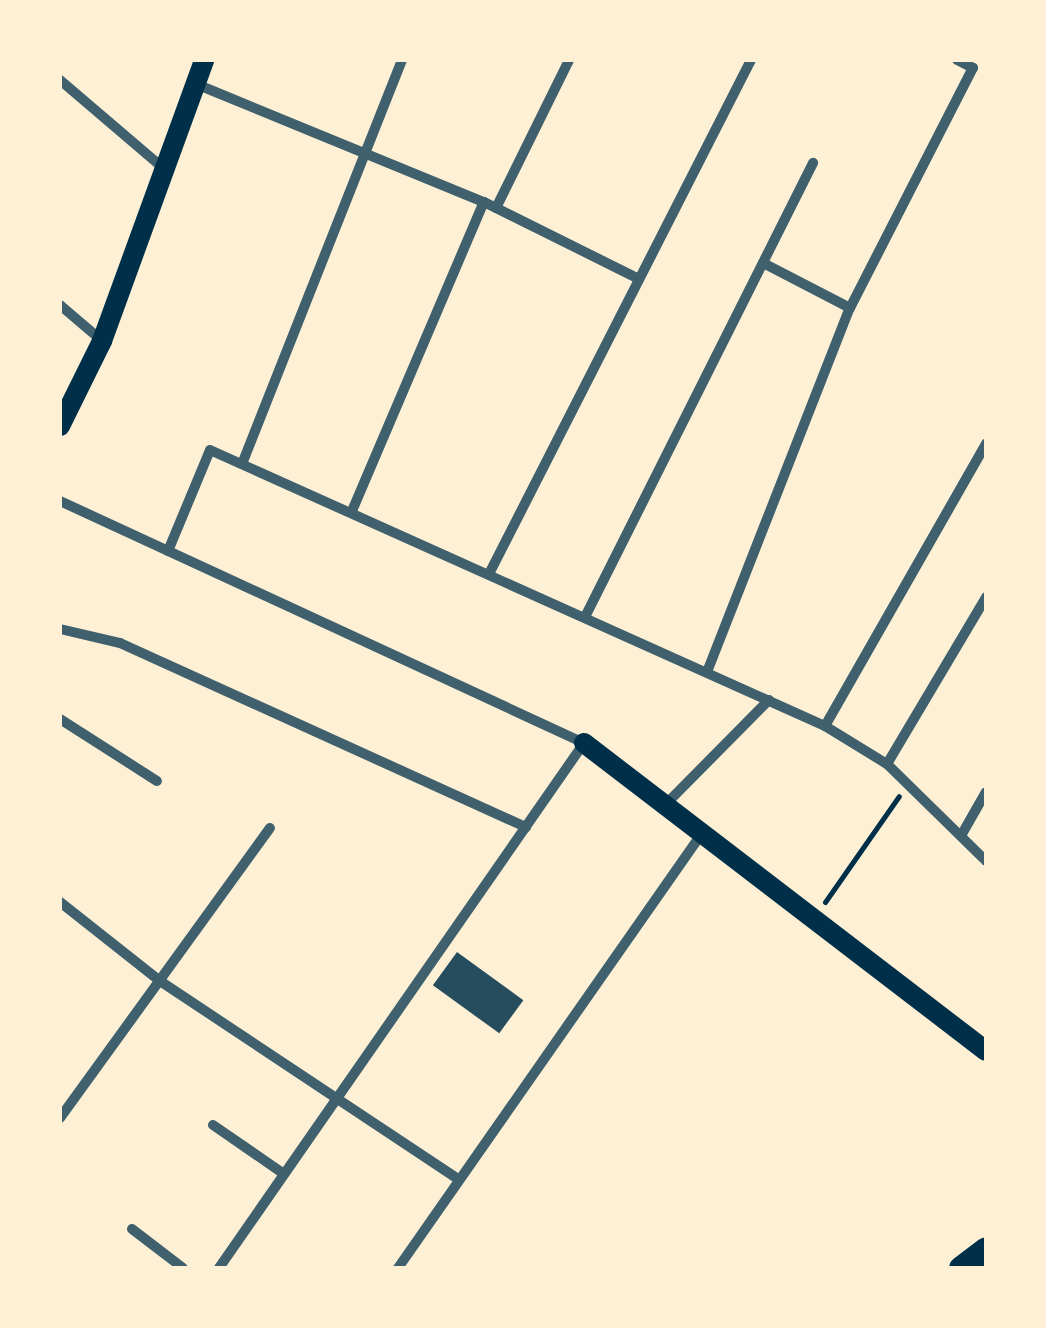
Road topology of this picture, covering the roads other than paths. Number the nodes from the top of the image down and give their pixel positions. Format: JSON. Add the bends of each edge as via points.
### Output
{"nodes":[{"id":1,"x":204,"y":60,"type":"edge"},
{"id":2,"x":402,"y":60,"type":"edge"},
{"id":3,"x":570,"y":60,"type":"edge"},
{"id":4,"x":752,"y":60,"type":"edge"},
{"id":5,"x":956,"y":60,"type":"edge"},
{"id":6,"x":60,"y":80,"type":"edge"},
{"id":7,"x":194,"y":84,"type":"junction"},
{"id":8,"x":362,"y":151,"type":"junction"},
{"id":9,"x":813,"y":163,"type":"dead end"},
{"id":10,"x":162,"y":167,"type":"junction"},
{"id":11,"x":484,"y":202,"type":"junction"},
{"id":12,"x":496,"y":208,"type":"junction"},
{"id":13,"x":763,"y":262,"type":"junction"},
{"id":14,"x":639,"y":278,"type":"junction"},
{"id":15,"x":60,"y":305,"type":"edge"},
{"id":16,"x":850,"y":308,"type":"junction"},
{"id":17,"x":102,"y":341,"type":"junction"},
{"id":18,"x":60,"y":426,"type":"edge"},
{"id":19,"x":986,"y":444,"type":"edge"},
{"id":20,"x":242,"y":464,"type":"junction"},
{"id":21,"x":60,"y":502,"type":"edge"},
{"id":22,"x":352,"y":511,"type":"junction"},
{"id":23,"x":168,"y":551,"type":"junction"},
{"id":24,"x":490,"y":572,"type":"junction"},
{"id":25,"x":986,"y":597,"type":"edge"},
{"id":26,"x":586,"y":615,"type":"junction"},
{"id":27,"x":60,"y":628,"type":"edge"},
{"id":28,"x":707,"y":672,"type":"junction"},
{"id":29,"x":769,"y":700,"type":"junction"},
{"id":30,"x":60,"y":718,"type":"edge"},
{"id":31,"x":825,"y":726,"type":"junction"},
{"id":32,"x":584,"y":742,"type":"junction"},
{"id":33,"x":887,"y":764,"type":"junction"},
{"id":34,"x":157,"y":781,"type":"dead end"},
{"id":35,"x":986,"y":792,"type":"edge"},
{"id":36,"x":668,"y":804,"type":"junction"},
{"id":37,"x":526,"y":827,"type":"junction"},
{"id":38,"x":270,"y":828,"type":"dead end"},
{"id":39,"x":702,"y":832,"type":"junction"},
{"id":40,"x":962,"y":834,"type":"junction"},
{"id":41,"x":986,"y":861,"type":"edge"},
{"id":42,"x":60,"y":902,"type":"edge"},
{"id":43,"x":160,"y":981,"type":"junction"},
{"id":44,"x":986,"y":1051,"type":"edge"},
{"id":45,"x":334,"y":1102,"type":"junction"},
{"id":46,"x":60,"y":1118,"type":"edge"},
{"id":47,"x":213,"y":1125,"type":"dead end"},
{"id":48,"x":284,"y":1174,"type":"junction"},
{"id":49,"x":456,"y":1178,"type":"junction"},
{"id":50,"x":132,"y":1229,"type":"dead end"},
{"id":51,"x":986,"y":1249,"type":"edge"},
{"id":52,"x":183,"y":1268,"type":"edge"},
{"id":53,"x":219,"y":1268,"type":"edge"},
{"id":54,"x":398,"y":1268,"type":"edge"},
{"id":55,"x":960,"y":1268,"type":"edge"}],
"edges":[{"from":1,"to":7,"type":"main road"},
{"from":2,"to":8,"type":"street"},
{"from":3,"to":12,"type":"street"},
{"from":4,"to":14,"type":"street"},
{"from":5,"to":16,"type":"street","via":[[973,68]]},
{"from":6,"to":10,"type":"street"},
{"from":7,"to":8,"type":"street"},
{"from":7,"to":10,"type":"main road"},
{"from":8,"to":11,"type":"street"},
{"from":8,"to":20,"type":"street"},
{"from":9,"to":13,"type":"street"},
{"from":10,"to":17,"type":"main road"},
{"from":11,"to":12,"type":"street"},
{"from":11,"to":22,"type":"street"},
{"from":12,"to":14,"type":"street"},
{"from":13,"to":16,"type":"street"},
{"from":13,"to":26,"type":"street"},
{"from":14,"to":24,"type":"street"},
{"from":15,"to":17,"type":"street"},
{"from":16,"to":28,"type":"street"},
{"from":17,"to":18,"type":"main road"},
{"from":19,"to":31,"type":"street"},
{"from":20,"to":22,"type":"street"},
{"from":20,"to":23,"type":"street","via":[[210,450]]},
{"from":21,"to":23,"type":"street"},
{"from":22,"to":24,"type":"street"},
{"from":23,"to":32,"type":"street"},
{"from":24,"to":26,"type":"street"},
{"from":25,"to":33,"type":"street"},
{"from":26,"to":28,"type":"street"},
{"from":27,"to":37,"type":"street","via":[[120,643]]},
{"from":28,"to":29,"type":"street"},
{"from":29,"to":31,"type":"street"},
{"from":29,"to":36,"type":"street"},
{"from":30,"to":34,"type":"street"},
{"from":31,"to":33,"type":"street"},
{"from":32,"to":36,"type":"main road"},
{"from":32,"to":37,"type":"street"},
{"from":33,"to":40,"type":"street"},
{"from":35,"to":40,"type":"street"},
{"from":36,"to":39,"type":"main road"},
{"from":37,"to":45,"type":"street"},
{"from":38,"to":43,"type":"street"},
{"from":39,"to":44,"type":"main road"},
{"from":39,"to":49,"type":"street"},
{"from":40,"to":41,"type":"street"},
{"from":42,"to":43,"type":"street"},
{"from":43,"to":45,"type":"street"},
{"from":43,"to":46,"type":"street"},
{"from":45,"to":48,"type":"street"},
{"from":45,"to":49,"type":"street"},
{"from":47,"to":48,"type":"street"},
{"from":48,"to":53,"type":"street"},
{"from":49,"to":54,"type":"street"},
{"from":50,"to":52,"type":"street"},
{"from":51,"to":55,"type":"main road"}]}
